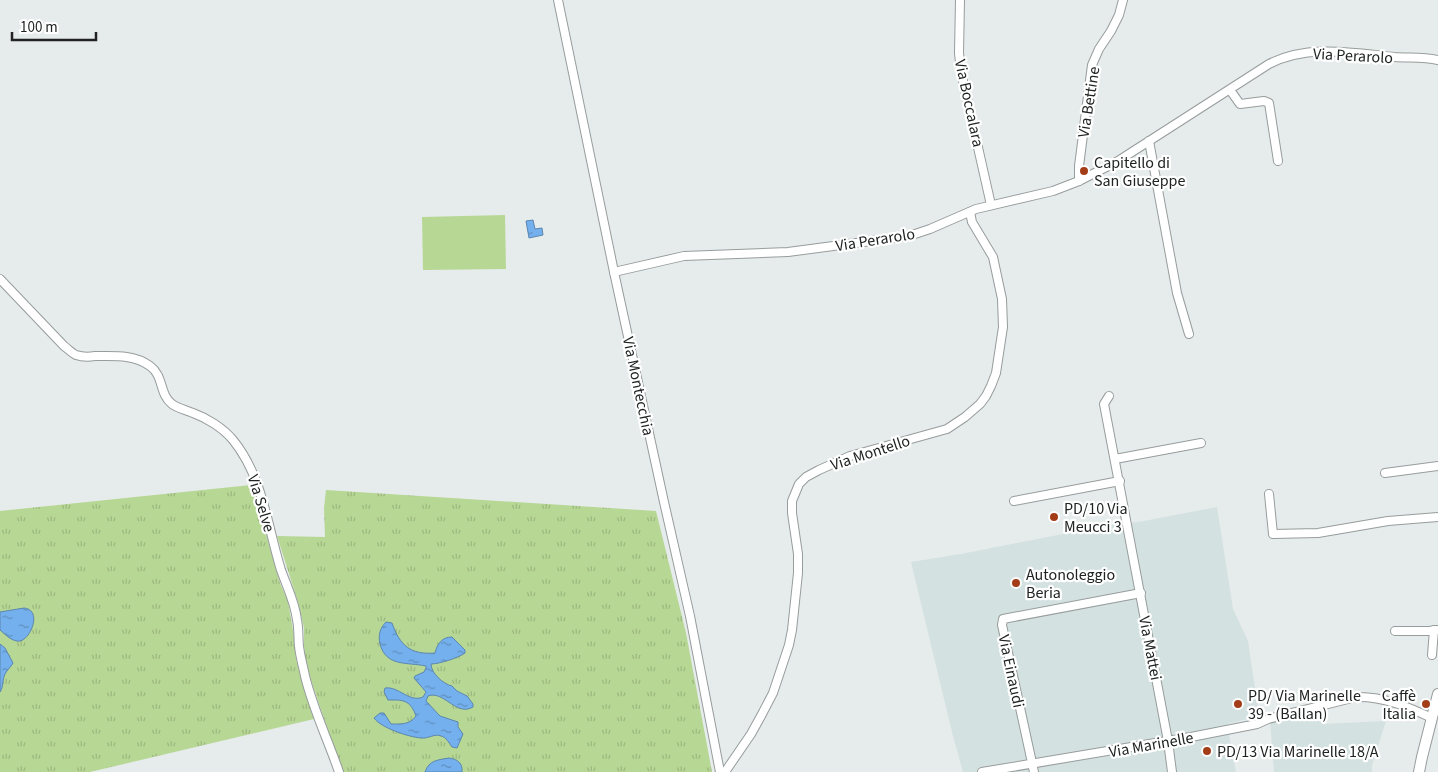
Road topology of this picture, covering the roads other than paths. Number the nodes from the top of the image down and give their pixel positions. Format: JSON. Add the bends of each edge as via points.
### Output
{"nodes":[{"id":1,"x":558,"y":0,"type":"edge"},
{"id":2,"x":960,"y":0,"type":"edge"},
{"id":3,"x":1123,"y":0,"type":"edge"},
{"id":4,"x":1436,"y":58,"type":"edge"},
{"id":5,"x":1230,"y":90,"type":"junction"},
{"id":6,"x":1149,"y":141,"type":"junction"},
{"id":7,"x":1278,"y":161,"type":"dead end"},
{"id":8,"x":1079,"y":181,"type":"junction"},
{"id":9,"x":991,"y":205,"type":"junction"},
{"id":10,"x":970,"y":212,"type":"junction"},
{"id":11,"x":614,"y":272,"type":"junction"},
{"id":12,"x":0,"y":279,"type":"edge"},
{"id":13,"x":1189,"y":334,"type":"dead end"},
{"id":14,"x":1109,"y":396,"type":"dead end"},
{"id":15,"x":1201,"y":444,"type":"dead end"},
{"id":16,"x":1115,"y":459,"type":"junction"},
{"id":17,"x":1438,"y":466,"type":"edge"},
{"id":18,"x":1385,"y":473,"type":"dead end"},
{"id":19,"x":1120,"y":482,"type":"junction"},
{"id":20,"x":1269,"y":494,"type":"dead end"},
{"id":21,"x":1014,"y":501,"type":"dead end"},
{"id":22,"x":1438,"y":518,"type":"edge"},
{"id":23,"x":1141,"y":593,"type":"junction"},
{"id":24,"x":1436,"y":630,"type":"edge"},
{"id":25,"x":1395,"y":631,"type":"dead end"},
{"id":26,"x":1432,"y":654,"type":"dead end"},
{"id":27,"x":1438,"y":694,"type":"edge"},
{"id":28,"x":1432,"y":718,"type":"junction"},
{"id":29,"x":1168,"y":741,"type":"junction"},
{"id":30,"x":1033,"y":768,"type":"edge"},
{"id":31,"x":339,"y":772,"type":"edge"},
{"id":32,"x":720,"y":772,"type":"edge"},
{"id":33,"x":725,"y":772,"type":"edge"},
{"id":34,"x":982,"y":772,"type":"edge"},
{"id":35,"x":1172,"y":772,"type":"edge"},
{"id":36,"x":1419,"y":772,"type":"edge"}],
"edges":[{"from":1,"to":11,"type":"street","name":"Via Montecchia"},
{"from":2,"to":9,"type":"street","name":"Via Boccalara","via":[[961,72]]},
{"from":3,"to":8,"type":"street","name":"Via Bettine","via":[[1119,15],[1092,65]]},
{"from":4,"to":5,"type":"street","name":"Via Perarolo","via":[[1339,52],[1294,54],[1269,64]]},
{"from":5,"to":6,"type":"street","name":"Via Perarolo"},
{"from":5,"to":7,"type":"street","via":[[1240,104],[1264,101],[1271,105]]},
{"from":6,"to":8,"type":"street","name":"Via Perarolo"},
{"from":6,"to":13,"type":"street","via":[[1177,293]]},
{"from":8,"to":9,"type":"street","name":"Via Perarolo","via":[[1053,191]]},
{"from":9,"to":10,"type":"street","name":"Via Perarolo"},
{"from":10,"to":11,"type":"street","name":"Via Perarolo","via":[[909,236],[788,252],[684,256]]},
{"from":10,"to":33,"type":"street","name":"Via Montello","via":[[972,222],[993,257],[1002,299],[1003,327],[991,386],[980,404],[947,429],[850,456],[806,477],[799,484],[792,502],[798,573],[789,645],[773,693]]},
{"from":11,"to":32,"type":"street","name":"Via Montecchia","via":[[690,616]]},
{"from":12,"to":31,"type":"street","name":"Via Selve","via":[[73,353],[85,357],[131,357],[151,366],[172,404],[220,428],[242,452],[258,483],[298,621],[300,648],[312,701]]},
{"from":14,"to":16,"type":"street","name":"Via Mattei","via":[[1104,404]]},
{"from":15,"to":16,"type":"street"},
{"from":16,"to":19,"type":"street","name":"Via Mattei"},
{"from":17,"to":18,"type":"street"},
{"from":19,"to":21,"type":"street"},
{"from":19,"to":23,"type":"street","name":"Via Mattei"},
{"from":20,"to":22,"type":"street","via":[[1273,534],[1318,533],[1388,521]]},
{"from":23,"to":29,"type":"street","name":"Via Mattei"},
{"from":23,"to":30,"type":"street","name":"Via Einaudi","via":[[1003,619]]},
{"from":24,"to":25,"type":"street"},
{"from":24,"to":26,"type":"street"},
{"from":27,"to":28,"type":"main road"},
{"from":28,"to":29,"type":"street","name":"Via Marinelle","via":[[1386,700],[1356,697],[1257,724]]},
{"from":28,"to":36,"type":"main road"},
{"from":29,"to":30,"type":"street","name":"Via Marinelle"},
{"from":29,"to":35,"type":"street","name":"Via Mattei"},
{"from":30,"to":34,"type":"street","name":"Via Marinelle"}]}
